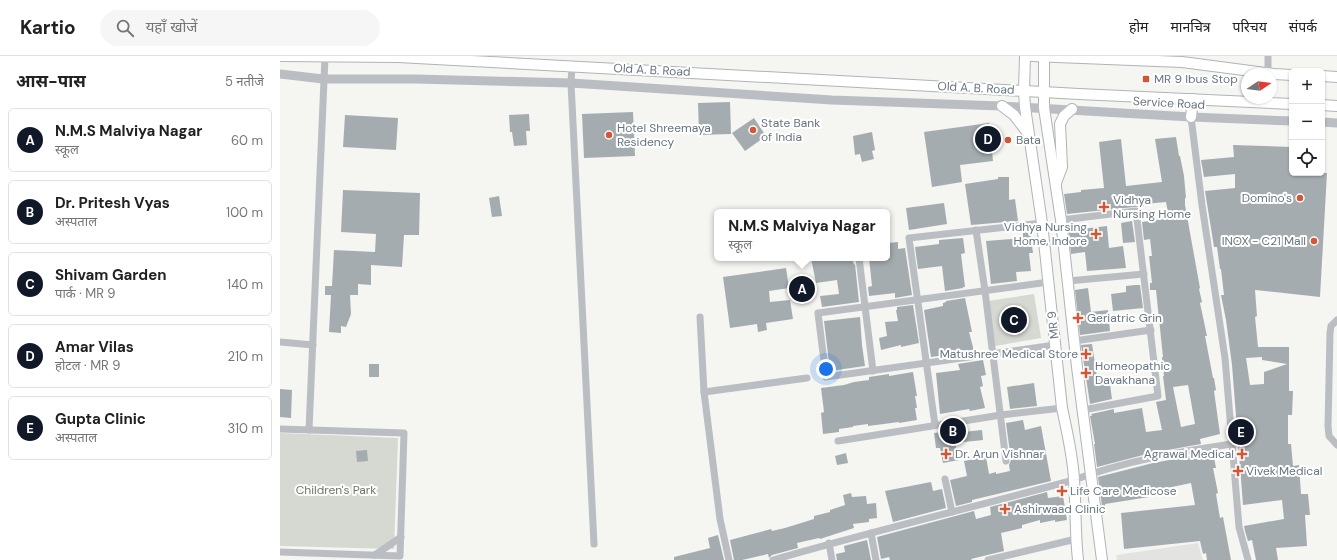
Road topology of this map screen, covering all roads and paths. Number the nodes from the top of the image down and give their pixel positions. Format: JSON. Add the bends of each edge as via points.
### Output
{"nodes":[{"id":1,"x":280,"y":56,"type":"edge"},
{"id":2,"x":1025,"y":56,"type":"edge"},
{"id":3,"x":1032,"y":56,"type":"edge"},
{"id":4,"x":1044,"y":56,"type":"edge"},
{"id":5,"x":1268,"y":56,"type":"edge"},
{"id":6,"x":325,"y":57,"type":"edge"},
{"id":7,"x":1062,"y":57,"type":"edge"},
{"id":8,"x":1181,"y":59,"type":"edge"},
{"id":9,"x":572,"y":66,"type":"junction"},
{"id":10,"x":1268,"y":68,"type":"edge"},
{"id":11,"x":1241,"y":69,"type":"edge"},
{"id":12,"x":280,"y":74,"type":"edge"},
{"id":13,"x":1277,"y":74,"type":"edge"},
{"id":14,"x":1289,"y":75,"type":"edge"},
{"id":15,"x":1325,"y":76,"type":"edge"},
{"id":16,"x":1337,"y":77,"type":"edge"},
{"id":17,"x":323,"y":79,"type":"junction"},
{"id":18,"x":571,"y":83,"type":"junction"},
{"id":19,"x":1024,"y":91,"type":"junction"},
{"id":20,"x":1044,"y":92,"type":"junction"},
{"id":21,"x":1193,"y":98,"type":"junction"},
{"id":22,"x":1289,"y":104,"type":"edge"},
{"id":23,"x":1325,"y":105,"type":"edge"},
{"id":24,"x":1002,"y":106,"type":"junction"},
{"id":25,"x":1337,"y":106,"type":"edge"},
{"id":26,"x":1025,"y":107,"type":"junction"},
{"id":27,"x":1044,"y":108,"type":"junction"},
{"id":28,"x":1072,"y":109,"type":"junction"},
{"id":29,"x":1192,"y":117,"type":"junction"},
{"id":30,"x":1289,"y":121,"type":"edge"},
{"id":31,"x":1325,"y":122,"type":"edge"},
{"id":32,"x":1337,"y":123,"type":"edge"},
{"id":33,"x":1030,"y":135,"type":"junction"},
{"id":34,"x":1056,"y":184,"type":"junction"},
{"id":35,"x":1061,"y":220,"type":"junction"},
{"id":36,"x":1042,"y":223,"type":"junction"},
{"id":37,"x":976,"y":230,"type":"junction"},
{"id":38,"x":859,"y":261,"type":"edge"},
{"id":39,"x":1144,"y":274,"type":"junction"},
{"id":40,"x":1068,"y":281,"type":"junction"},
{"id":41,"x":1049,"y":282,"type":"junction"},
{"id":42,"x":985,"y":291,"type":"junction"},
{"id":43,"x":917,"y":301,"type":"junction"},
{"id":44,"x":865,"y":307,"type":"junction"},
{"id":45,"x":700,"y":317,"type":"dead end"},
{"id":46,"x":1337,"y":320,"type":"edge"},
{"id":47,"x":1150,"y":330,"type":"junction"},
{"id":48,"x":1074,"y":341,"type":"junction"},
{"id":49,"x":280,"y":342,"type":"edge"},
{"id":50,"x":313,"y":345,"type":"junction"},
{"id":51,"x":1056,"y":345,"type":"junction"},
{"id":52,"x":993,"y":353,"type":"junction"},
{"id":53,"x":925,"y":364,"type":"junction"},
{"id":54,"x":873,"y":371,"type":"junction"},
{"id":55,"x":807,"y":378,"type":"dead end"},
{"id":56,"x":704,"y":392,"type":"junction"},
{"id":57,"x":1062,"y":408,"type":"junction"},
{"id":58,"x":1082,"y":410,"type":"junction"},
{"id":59,"x":1001,"y":415,"type":"junction"},
{"id":60,"x":935,"y":425,"type":"junction"},
{"id":61,"x":280,"y":429,"type":"edge"},
{"id":62,"x":308,"y":430,"type":"junction"},
{"id":63,"x":838,"y":441,"type":"dead end"},
{"id":64,"x":1231,"y":444,"type":"junction"},
{"id":65,"x":1337,"y":445,"type":"edge"},
{"id":66,"x":1006,"y":461,"type":"dead end"},
{"id":67,"x":1092,"y":474,"type":"junction"},
{"id":68,"x":945,"y":479,"type":"dead end"},
{"id":69,"x":1074,"y":480,"type":"junction"},
{"id":70,"x":952,"y":512,"type":"junction"},
{"id":71,"x":870,"y":533,"type":"junction"},
{"id":72,"x":401,"y":537,"type":"junction"},
{"id":73,"x":1076,"y":539,"type":"junction"},
{"id":74,"x":829,"y":543,"type":"junction"},
{"id":75,"x":594,"y":544,"type":"dead end"},
{"id":76,"x":280,"y":552,"type":"edge"},
{"id":77,"x":375,"y":555,"type":"junction"},
{"id":78,"x":790,"y":558,"type":"edge"},
{"id":79,"x":1008,"y":558,"type":"edge"},
{"id":80,"x":728,"y":560,"type":"edge"},
{"id":81,"x":773,"y":560,"type":"edge"},
{"id":82,"x":832,"y":560,"type":"edge"},
{"id":83,"x":876,"y":560,"type":"edge"},
{"id":84,"x":988,"y":560,"type":"edge"},
{"id":85,"x":1078,"y":560,"type":"edge"},
{"id":86,"x":1102,"y":560,"type":"edge"},
{"id":87,"x":1248,"y":560,"type":"edge"}],
"edges":[{"from":1,"to":6,"type":"main road","name":"Old A. B. Road"},
{"from":2,"to":19,"type":"main road","name":"MR 9"},
{"from":3,"to":4,"type":"main road"},
{"from":4,"to":7,"type":"main road"},
{"from":4,"to":20,"type":"main road","name":"MR 9"},
{"from":5,"to":10,"type":"street"},
{"from":6,"to":9,"type":"main road","name":"Old A. B. Road"},
{"from":6,"to":17,"type":"street"},
{"from":7,"to":8,"type":"main road"},
{"from":8,"to":11,"type":"main road"},
{"from":9,"to":18,"type":"street"},
{"from":9,"to":19,"type":"main road","name":"Old A. B. Road"},
{"from":12,"to":17,"type":"street","name":"Service Road"},
{"from":13,"to":14,"type":"main road"},
{"from":15,"to":16,"type":"main road"},
{"from":17,"to":18,"type":"street","name":"Service Road"},
{"from":17,"to":50,"type":"street"},
{"from":18,"to":24,"type":"street","name":"Service Road","via":[[832,100]]},
{"from":18,"to":75,"type":"street"},
{"from":19,"to":20,"type":"main road","name":"Old A. B. Road"},
{"from":19,"to":26,"type":"main road","name":"MR 9"},
{"from":20,"to":21,"type":"main road"},
{"from":20,"to":27,"type":"main road","name":"MR 9"},
{"from":21,"to":22,"type":"main road"},
{"from":21,"to":29,"type":"main road"},
{"from":23,"to":25,"type":"main road"},
{"from":24,"to":26,"type":"street","name":"Service Road"},
{"from":24,"to":33,"type":"main road","via":[[1017,118]]},
{"from":26,"to":27,"type":"street","name":"Service Road"},
{"from":26,"to":33,"type":"main road","name":"MR 9"},
{"from":27,"to":28,"type":"street","name":"Service Road"},
{"from":27,"to":34,"type":"main road","name":"MR 9"},
{"from":28,"to":29,"type":"street","name":"Service Road"},
{"from":28,"to":34,"type":"main road","via":[[1060,124],[1062,167]]},
{"from":29,"to":30,"type":"street","name":"Service Road"},
{"from":29,"to":64,"type":"street","via":[[1202,205],[1225,358]]},
{"from":31,"to":32,"type":"street"},
{"from":33,"to":36,"type":"main road","name":"MR 9"},
{"from":34,"to":35,"type":"main road","name":"MR 9"},
{"from":35,"to":39,"type":"street","via":[[1136,211]]},
{"from":35,"to":40,"type":"main road","name":"MR 9"},
{"from":36,"to":37,"type":"street"},
{"from":36,"to":41,"type":"main road","name":"MR 9"},
{"from":37,"to":42,"type":"street"},
{"from":37,"to":43,"type":"street","via":[[909,238]]},
{"from":38,"to":44,"type":"street"},
{"from":39,"to":40,"type":"street"},
{"from":39,"to":47,"type":"street"},
{"from":40,"to":48,"type":"main road","name":"MR 9"},
{"from":41,"to":42,"type":"street"},
{"from":41,"to":51,"type":"main road","name":"MR 9"},
{"from":42,"to":43,"type":"street"},
{"from":42,"to":52,"type":"street"},
{"from":43,"to":44,"type":"street"},
{"from":43,"to":53,"type":"street"},
{"from":44,"to":54,"type":"street"},
{"from":44,"to":54,"type":"street","via":[[818,314],[826,377]]},
{"from":45,"to":56,"type":"street"},
{"from":46,"to":65,"type":"street","via":[[1331,326],[1330,333],[1328,426],[1329,436]]},
{"from":47,"to":48,"type":"street"},
{"from":47,"to":58,"type":"street","via":[[1158,396]]},
{"from":48,"to":58,"type":"main road","name":"MR 9"},
{"from":49,"to":50,"type":"street"},
{"from":50,"to":62,"type":"street"},
{"from":51,"to":52,"type":"street"},
{"from":51,"to":57,"type":"main road","name":"MR 9"},
{"from":52,"to":53,"type":"street"},
{"from":52,"to":59,"type":"street"},
{"from":53,"to":54,"type":"street"},
{"from":53,"to":60,"type":"street"},
{"from":55,"to":56,"type":"street"},
{"from":56,"to":80,"type":"street","via":[[720,519]]},
{"from":57,"to":59,"type":"street"},
{"from":57,"to":69,"type":"main road","name":"MR 9"},
{"from":58,"to":67,"type":"main road","name":"MR 9"},
{"from":59,"to":60,"type":"street"},
{"from":59,"to":66,"type":"street"},
{"from":60,"to":63,"type":"street"},
{"from":61,"to":62,"type":"street"},
{"from":62,"to":72,"type":"street","via":[[404,433]]},
{"from":64,"to":67,"type":"street","via":[[1188,450]]},
{"from":64,"to":87,"type":"street","via":[[1239,527]]},
{"from":67,"to":69,"type":"street"},
{"from":67,"to":86,"type":"main road","name":"MR 9"},
{"from":68,"to":70,"type":"street"},
{"from":69,"to":70,"type":"street"},
{"from":69,"to":73,"type":"main road","name":"MR 9"},
{"from":70,"to":71,"type":"street"},
{"from":71,"to":74,"type":"street"},
{"from":71,"to":83,"type":"street"},
{"from":72,"to":77,"type":"street"},
{"from":72,"to":77,"type":"street","via":[[400,556]]},
{"from":73,"to":79,"type":"street"},
{"from":73,"to":85,"type":"main road","name":"MR 9"},
{"from":74,"to":78,"type":"street"},
{"from":74,"to":82,"type":"street"},
{"from":76,"to":77,"type":"street"},
{"from":78,"to":81,"type":"street"},
{"from":79,"to":84,"type":"street"}]}
